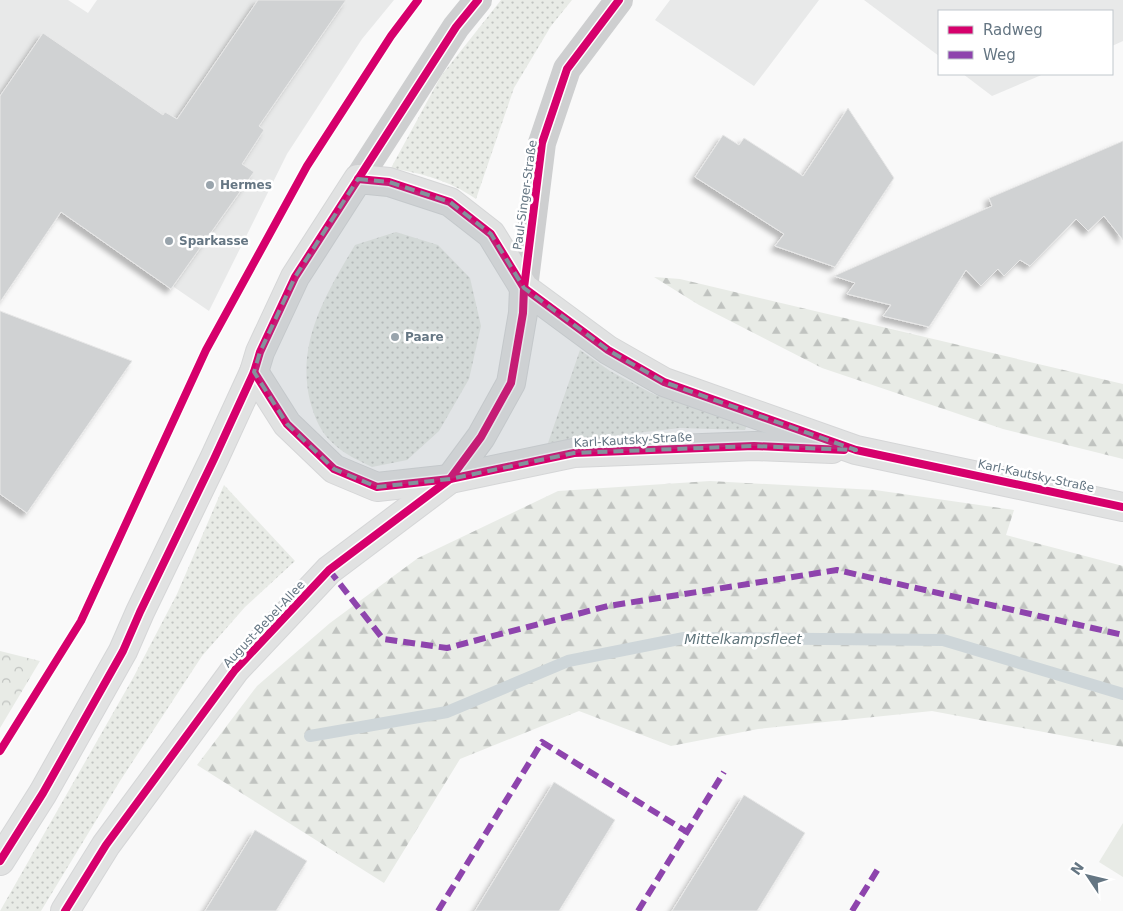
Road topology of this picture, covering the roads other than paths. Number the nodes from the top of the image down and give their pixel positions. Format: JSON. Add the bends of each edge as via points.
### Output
{"nodes":[{"id":1,"x":478,"y":0,"type":"edge"},
{"id":2,"x":619,"y":0,"type":"edge"},
{"id":3,"x":358,"y":179,"type":"junction"},
{"id":4,"x":524,"y":288,"type":"junction"},
{"id":5,"x":254,"y":372,"type":"junction"},
{"id":6,"x":511,"y":383,"type":"joint"},
{"id":7,"x":856,"y":450,"type":"junction"},
{"id":8,"x":450,"y":479,"type":"junction"},
{"id":9,"x":1123,"y":507,"type":"edge"},
{"id":10,"x":0,"y":861,"type":"edge"},
{"id":11,"x":65,"y":911,"type":"edge"}],
"edges":[{"from":1,"to":3,"type":"street","via":[[456,28]]},
{"from":2,"to":4,"type":"street","name":"Paul-Singer-Straße","via":[[567,69],[542,143]]},
{"from":3,"to":4,"type":"street","name":"Karl-Kautsky-Straße","via":[[389,182],[450,202],[491,234]]},
{"from":3,"to":5,"type":"street","via":[[295,277]]},
{"from":4,"to":6,"type":"street","name":"Paul-Singer-Straße"},
{"from":4,"to":7,"type":"street","name":"Karl-Kautsky-Straße","via":[[608,350],[664,382]]},
{"from":5,"to":8,"type":"street","name":"Karl-Kautsky-Straße","via":[[287,424],[334,469],[377,488]]},
{"from":5,"to":10,"type":"street","via":[[124,651]]},
{"from":6,"to":8,"type":"street","name":"August-Bebel-Allee","via":[[481,437]]},
{"from":7,"to":8,"type":"street","name":"Karl-Kautsky-Straße","via":[[754,446],[574,453]]},
{"from":7,"to":9,"type":"street","name":"Karl-Kautsky-Straße"},
{"from":8,"to":11,"type":"street","name":"August-Bebel-Allee","via":[[329,570],[235,670],[106,845]]}]}
